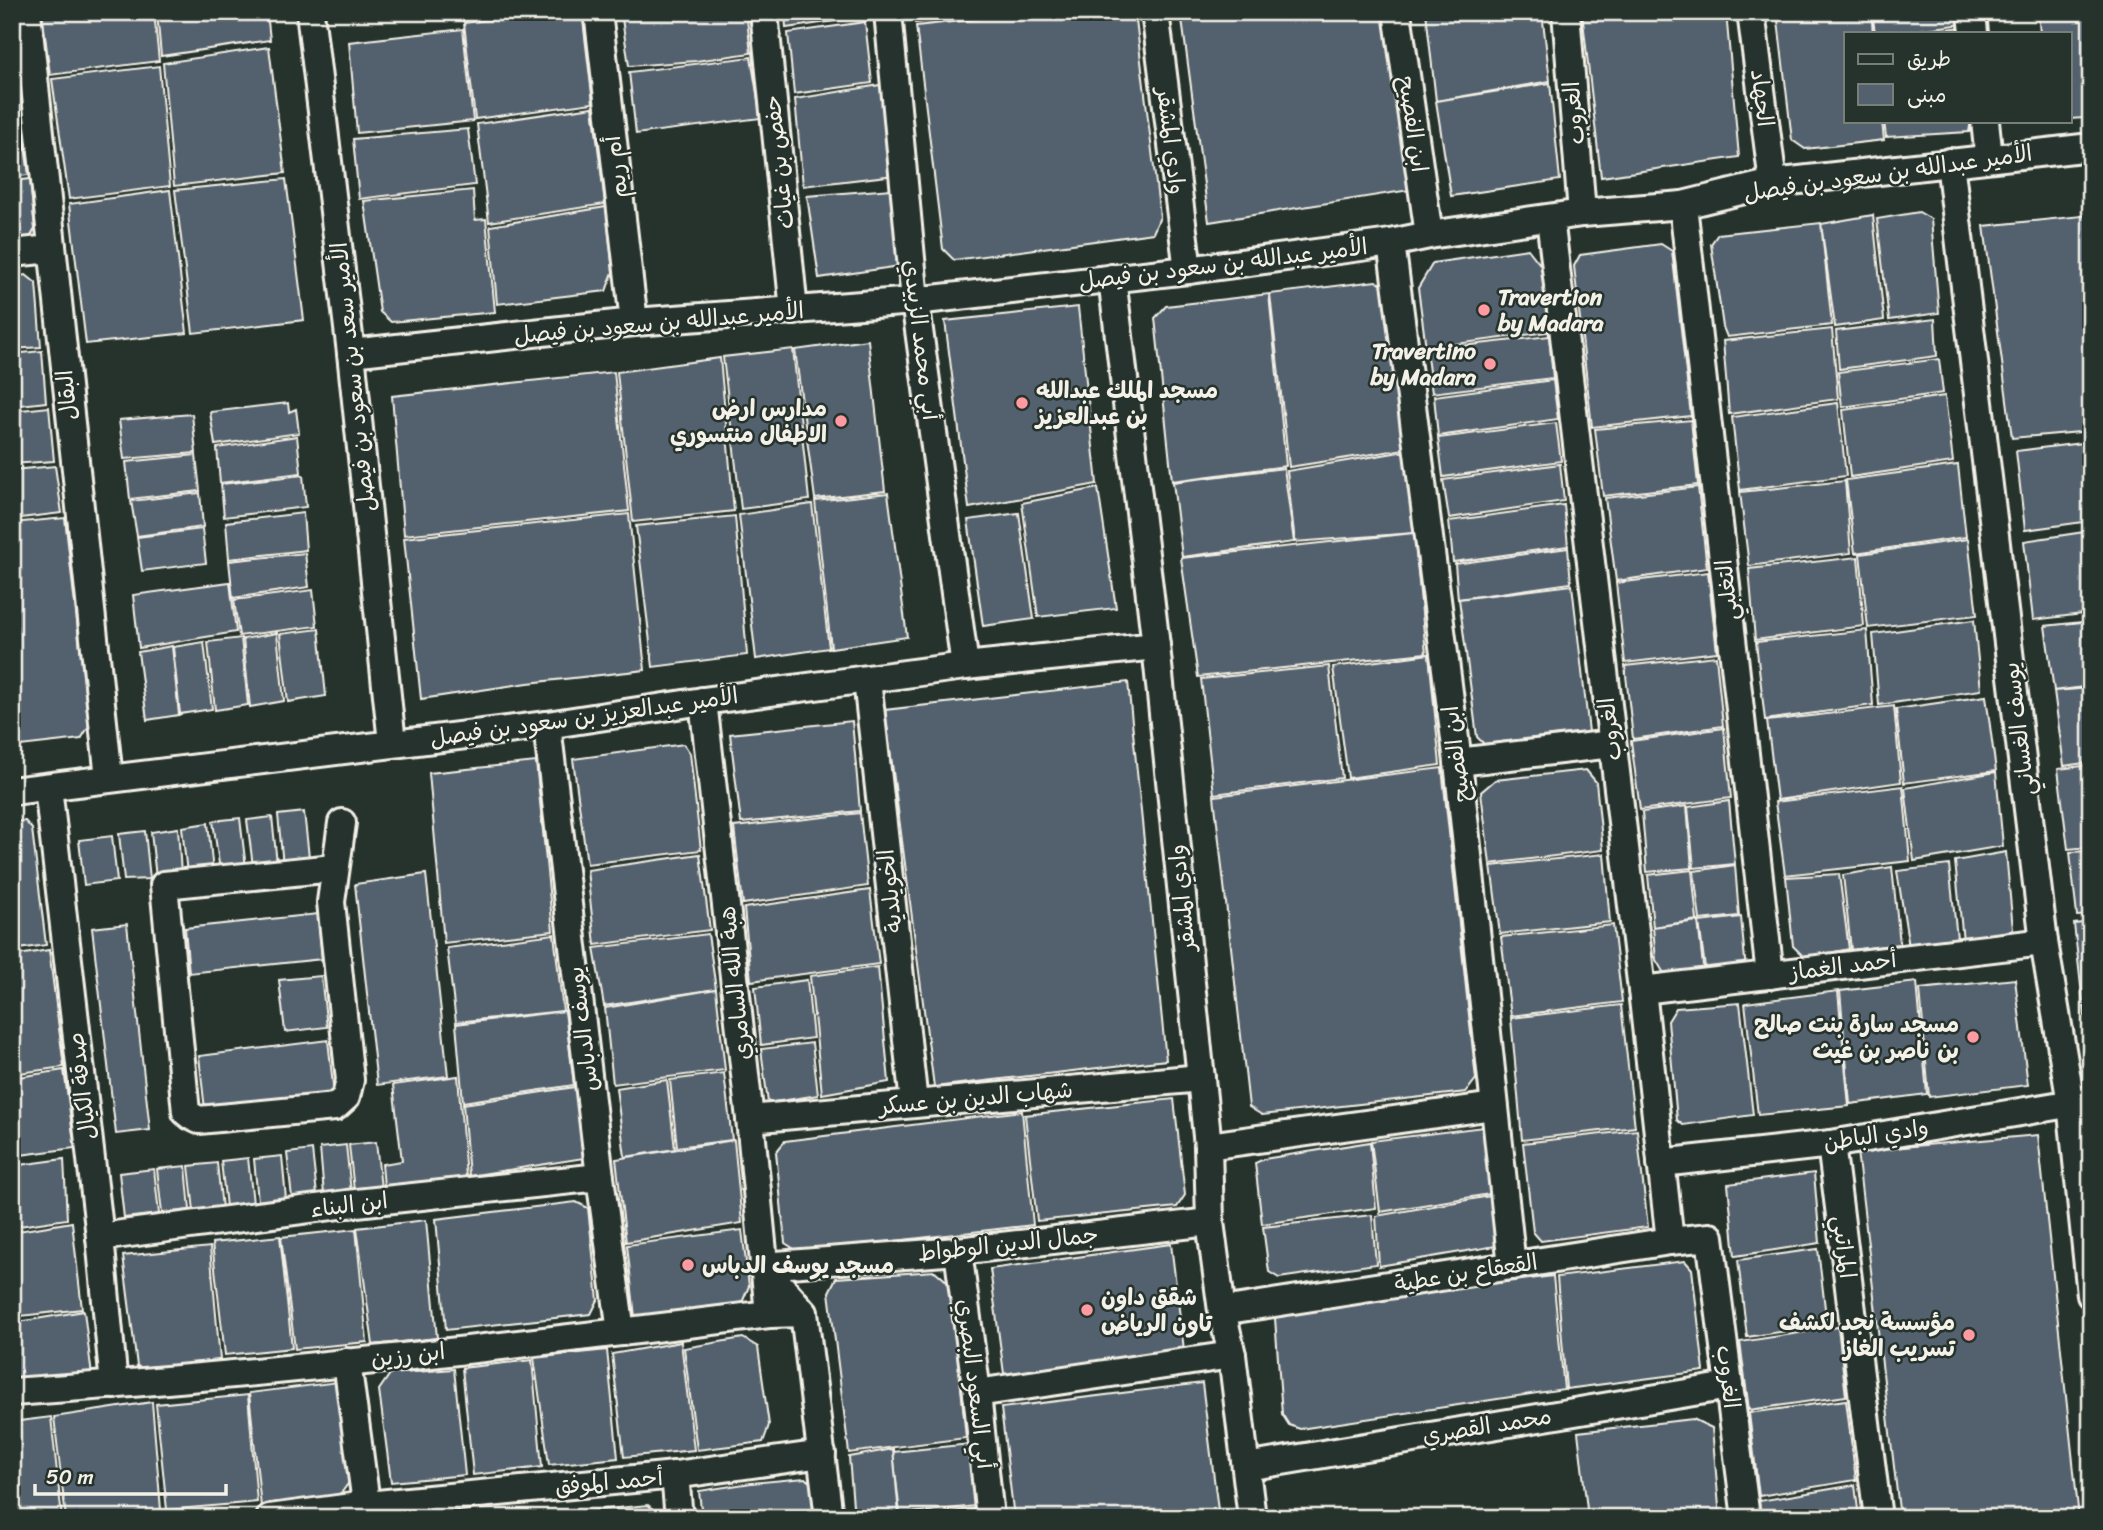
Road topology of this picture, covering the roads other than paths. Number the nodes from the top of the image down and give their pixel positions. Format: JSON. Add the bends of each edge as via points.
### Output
{"nodes":[{"id":1,"x":27,"y":12,"type":"edge"},
{"id":2,"x":310,"y":12,"type":"edge"},
{"id":3,"x":598,"y":12,"type":"edge"},
{"id":4,"x":764,"y":12,"type":"edge"},
{"id":5,"x":888,"y":12,"type":"edge"},
{"id":6,"x":1155,"y":12,"type":"edge"},
{"id":7,"x":1397,"y":12,"type":"edge"},
{"id":8,"x":1566,"y":12,"type":"edge"},
{"id":9,"x":1751,"y":12,"type":"edge"},
{"id":10,"x":1972,"y":12,"type":"edge"},
{"id":11,"x":1974,"y":32,"type":"edge"},
{"id":12,"x":1985,"y":122,"type":"edge"},
{"id":13,"x":2091,"y":147,"type":"edge"},
{"id":14,"x":1989,"y":158,"type":"junction"},
{"id":15,"x":1950,"y":162,"type":"junction"},
{"id":16,"x":1773,"y":183,"type":"junction"},
{"id":17,"x":1683,"y":205,"type":"junction"},
{"id":18,"x":1582,"y":213,"type":"junction"},
{"id":19,"x":1550,"y":218,"type":"junction"},
{"id":20,"x":1429,"y":235,"type":"junction"},
{"id":21,"x":1391,"y":243,"type":"junction"},
{"id":22,"x":51,"y":249,"type":"junction"},
{"id":23,"x":12,"y":253,"type":"edge"},
{"id":24,"x":1188,"y":270,"type":"junction"},
{"id":25,"x":1112,"y":278,"type":"junction"},
{"id":26,"x":915,"y":301,"type":"junction"},
{"id":27,"x":794,"y":311,"type":"junction"},
{"id":28,"x":634,"y":322,"type":"junction"},
{"id":29,"x":351,"y":353,"type":"junction"},
{"id":30,"x":1156,"y":646,"type":"junction"},
{"id":31,"x":965,"y":666,"type":"junction"},
{"id":32,"x":867,"y":680,"type":"junction"},
{"id":33,"x":703,"y":701,"type":"junction"},
{"id":34,"x":547,"y":725,"type":"junction"},
{"id":35,"x":392,"y":743,"type":"junction"},
{"id":36,"x":1612,"y":744,"type":"junction"},
{"id":37,"x":1458,"y":762,"type":"junction"},
{"id":38,"x":109,"y":778,"type":"junction"},
{"id":39,"x":48,"y":787,"type":"junction"},
{"id":40,"x":12,"y":791,"type":"edge"},
{"id":41,"x":342,"y":823,"type":"dead end"},
{"id":42,"x":334,"y":868,"type":"junction"},
{"id":43,"x":2044,"y":942,"type":"junction"},
{"id":44,"x":1770,"y":975,"type":"junction"},
{"id":45,"x":1642,"y":990,"type":"junction"},
{"id":46,"x":1201,"y":1078,"type":"junction"},
{"id":47,"x":2081,"y":1101,"type":"edge"},
{"id":48,"x":914,"y":1103,"type":"junction"},
{"id":49,"x":1494,"y":1106,"type":"junction"},
{"id":50,"x":750,"y":1119,"type":"junction"},
{"id":51,"x":1831,"y":1143,"type":"junction"},
{"id":52,"x":1208,"y":1146,"type":"junction"},
{"id":53,"x":1661,"y":1163,"type":"junction"},
{"id":54,"x":600,"y":1177,"type":"junction"},
{"id":55,"x":1210,"y":1222,"type":"junction"},
{"id":56,"x":100,"y":1237,"type":"junction"},
{"id":57,"x":1710,"y":1237,"type":"joint"},
{"id":58,"x":1670,"y":1241,"type":"junction"},
{"id":59,"x":958,"y":1251,"type":"junction"},
{"id":60,"x":763,"y":1266,"type":"junction"},
{"id":61,"x":1512,"y":1266,"type":"junction"},
{"id":62,"x":2091,"y":1295,"type":"edge"},
{"id":63,"x":1222,"y":1311,"type":"junction"},
{"id":64,"x":804,"y":1313,"type":"junction"},
{"id":65,"x":769,"y":1314,"type":"junction"},
{"id":66,"x":621,"y":1332,"type":"junction"},
{"id":67,"x":1232,"y":1355,"type":"junction"},
{"id":68,"x":347,"y":1362,"type":"junction"},
{"id":69,"x":114,"y":1385,"type":"junction"},
{"id":70,"x":1729,"y":1386,"type":"junction"},
{"id":71,"x":12,"y":1392,"type":"edge"},
{"id":72,"x":977,"y":1393,"type":"junction"},
{"id":73,"x":822,"y":1454,"type":"junction"},
{"id":74,"x":1246,"y":1467,"type":"junction"},
{"id":75,"x":675,"y":1475,"type":"junction"},
{"id":76,"x":367,"y":1511,"type":"edge"},
{"id":77,"x":270,"y":1518,"type":"edge"},
{"id":78,"x":679,"y":1518,"type":"edge"},
{"id":79,"x":829,"y":1518,"type":"edge"},
{"id":80,"x":990,"y":1518,"type":"edge"},
{"id":81,"x":1252,"y":1518,"type":"edge"},
{"id":82,"x":1746,"y":1518,"type":"edge"},
{"id":83,"x":1878,"y":1518,"type":"edge"}],
"edges":[{"from":1,"to":22,"type":"street","name":"البقال"},
{"from":2,"to":29,"type":"street","name":"الأمير سعد بن سعود بن فيصل"},
{"from":3,"to":28,"type":"street","name":"أم ريم"},
{"from":4,"to":27,"type":"street","name":"حفص بن غياث"},
{"from":5,"to":26,"type":"street","name":"أبي محمد الزبيدي"},
{"from":6,"to":24,"type":"street","name":"وادي المشقر"},
{"from":7,"to":20,"type":"street","name":"ابن الفصيح"},
{"from":8,"to":18,"type":"street","name":"الغروب"},
{"from":9,"to":16,"type":"street","name":"الجهاد"},
{"from":10,"to":11,"type":"street"},
{"from":12,"to":14,"type":"street"},
{"from":13,"to":14,"type":"street","name":"الأمير عبدالله بن سعود بن فيصل"},
{"from":14,"to":15,"type":"street","name":"الأمير عبدالله بن سعود بن فيصل"},
{"from":15,"to":16,"type":"street","name":"الأمير عبدالله بن سعود بن فيصل"},
{"from":15,"to":43,"type":"street","name":"يوسف الغساني"},
{"from":16,"to":17,"type":"street","name":"الأمير عبدالله بن سعود بن فيصل"},
{"from":17,"to":18,"type":"street","name":"الأمير عبدالله بن سعود بن فيصل"},
{"from":17,"to":44,"type":"street","name":"التغلبي"},
{"from":18,"to":19,"type":"street","name":"الأمير عبدالله بن سعود بن فيصل"},
{"from":19,"to":20,"type":"street","name":"الأمير عبدالله بن سعود بن فيصل"},
{"from":19,"to":36,"type":"street","name":"الغروب"},
{"from":20,"to":21,"type":"street","name":"الأمير عبدالله بن سعود بن فيصل"},
{"from":21,"to":24,"type":"street","name":"الأمير عبدالله بن سعود بن فيصل"},
{"from":21,"to":37,"type":"street","name":"ابن الفصيح"},
{"from":22,"to":23,"type":"street"},
{"from":22,"to":38,"type":"street","name":"البقال"},
{"from":24,"to":25,"type":"street","name":"الأمير عبدالله بن سعود بن فيصل"},
{"from":25,"to":26,"type":"street","name":"الأمير عبدالله بن سعود بن فيصل"},
{"from":25,"to":30,"type":"street","name":"وادي المشقر"},
{"from":26,"to":27,"type":"street","name":"الأمير عبدالله بن سعود بن فيصل"},
{"from":26,"to":31,"type":"street","name":"أبي محمد الزبيدي"},
{"from":27,"to":28,"type":"street","name":"الأمير عبدالله بن سعود بن فيصل"},
{"from":28,"to":29,"type":"street","name":"الأمير عبدالله بن سعود بن فيصل"},
{"from":29,"to":35,"type":"street","name":"الأمير سعد بن سعود بن فيصل"},
{"from":30,"to":31,"type":"street","name":"الأمير عبدالعزيز بن سعود بن فيصل"},
{"from":30,"to":46,"type":"street","name":"وادي المشقر"},
{"from":31,"to":32,"type":"street","name":"الأمير عبدالعزيز بن سعود بن فيصل"},
{"from":32,"to":33,"type":"street","name":"الأمير عبدالعزيز بن سعود بن فيصل"},
{"from":32,"to":48,"type":"street","name":"الخويلدية"},
{"from":33,"to":34,"type":"street","name":"الأمير عبدالعزيز بن سعود بن فيصل"},
{"from":33,"to":50,"type":"street","name":"هبة الله السامري"},
{"from":34,"to":35,"type":"street","name":"الأمير عبدالعزيز بن سعود بن فيصل"},
{"from":34,"to":54,"type":"street","name":"يوسف الدباس"},
{"from":35,"to":38,"type":"street","name":"الأمير عبدالعزيز بن سعود بن فيصل"},
{"from":36,"to":37,"type":"street"},
{"from":36,"to":45,"type":"street","name":"الغروب"},
{"from":37,"to":49,"type":"street","name":"ابن الفصيح"},
{"from":38,"to":39,"type":"street","name":"الأمير عبدالعزيز بن سعود بن فيصل"},
{"from":39,"to":40,"type":"street","name":"الأمير عبدالعزيز بن سعود بن فيصل"},
{"from":39,"to":56,"type":"street","name":"صدقة الكيال"},
{"from":41,"to":42,"type":"street"},
{"from":42,"to":42,"type":"street","via":[[331,902],[350,1080],[346,1097],[335,1107],[199,1120],[191,1116],[187,1112],[164,885]]},
{"from":43,"to":44,"type":"street","name":"أحمد الغماز"},
{"from":43,"to":47,"type":"street","name":"يوسف الغساني"},
{"from":44,"to":45,"type":"street","name":"أحمد الغماز"},
{"from":45,"to":53,"type":"street","name":"الغروب"},
{"from":46,"to":48,"type":"street","name":"شهاب الدين بن عسكر"},
{"from":46,"to":52,"type":"street","name":"وادي المشقر"},
{"from":47,"to":51,"type":"street","name":"وادي الباطن"},
{"from":47,"to":62,"type":"street","name":"يوسف الغساني"},
{"from":48,"to":50,"type":"street","name":"شهاب الدين بن عسكر"},
{"from":49,"to":52,"type":"street"},
{"from":49,"to":61,"type":"street","name":"ابن الفصيح"},
{"from":50,"to":60,"type":"street","name":"هبة الله السامري"},
{"from":51,"to":53,"type":"street","name":"وادي الباطن"},
{"from":51,"to":83,"type":"street","name":"المراتبي"},
{"from":52,"to":55,"type":"street","name":"وادي المشقر"},
{"from":53,"to":58,"type":"street","name":"الغروب"},
{"from":54,"to":56,"type":"street","name":"ابن البناء"},
{"from":54,"to":66,"type":"street","name":"يوسف الدباس"},
{"from":55,"to":59,"type":"street","name":"جمال الدين الوطواط"},
{"from":55,"to":63,"type":"street","name":"وادي المشقر"},
{"from":56,"to":69,"type":"street","name":"صدقة الكيال"},
{"from":57,"to":58,"type":"street","name":"القعقاع بن عطية"},
{"from":57,"to":70,"type":"street","name":"الغروب"},
{"from":58,"to":61,"type":"street","name":"القعقاع بن عطية"},
{"from":59,"to":60,"type":"street","name":"جمال الدين الوطواط"},
{"from":59,"to":72,"type":"street","name":"أبي السعود البصري"},
{"from":60,"to":64,"type":"street"},
{"from":60,"to":65,"type":"street","name":"هبة الله السامري"},
{"from":61,"to":63,"type":"street","name":"القعقاع بن عطية"},
{"from":63,"to":67,"type":"street","name":"وادي المشقر"},
{"from":64,"to":65,"type":"street","name":"ابن رزين"},
{"from":64,"to":73,"type":"street"},
{"from":65,"to":66,"type":"street","name":"ابن رزين"},
{"from":66,"to":68,"type":"street","name":"ابن رزين"},
{"from":67,"to":72,"type":"street"},
{"from":67,"to":74,"type":"street","name":"وادي المشقر"},
{"from":68,"to":69,"type":"street","name":"ابن رزين"},
{"from":68,"to":76,"type":"street"},
{"from":69,"to":71,"type":"street","name":"ابن رزين"},
{"from":70,"to":74,"type":"street","name":"محمد القصري"},
{"from":70,"to":82,"type":"street","name":"الغروب"},
{"from":72,"to":80,"type":"street","name":"أبي السعود البصري"},
{"from":73,"to":75,"type":"street","name":"أحمد الموفق"},
{"from":73,"to":79,"type":"street"},
{"from":74,"to":81,"type":"street","name":"وادي المشقر"},
{"from":75,"to":76,"type":"street","name":"أحمد الموفق"},
{"from":75,"to":78,"type":"street"},
{"from":76,"to":77,"type":"street","name":"أحمد الموفق"}]}
